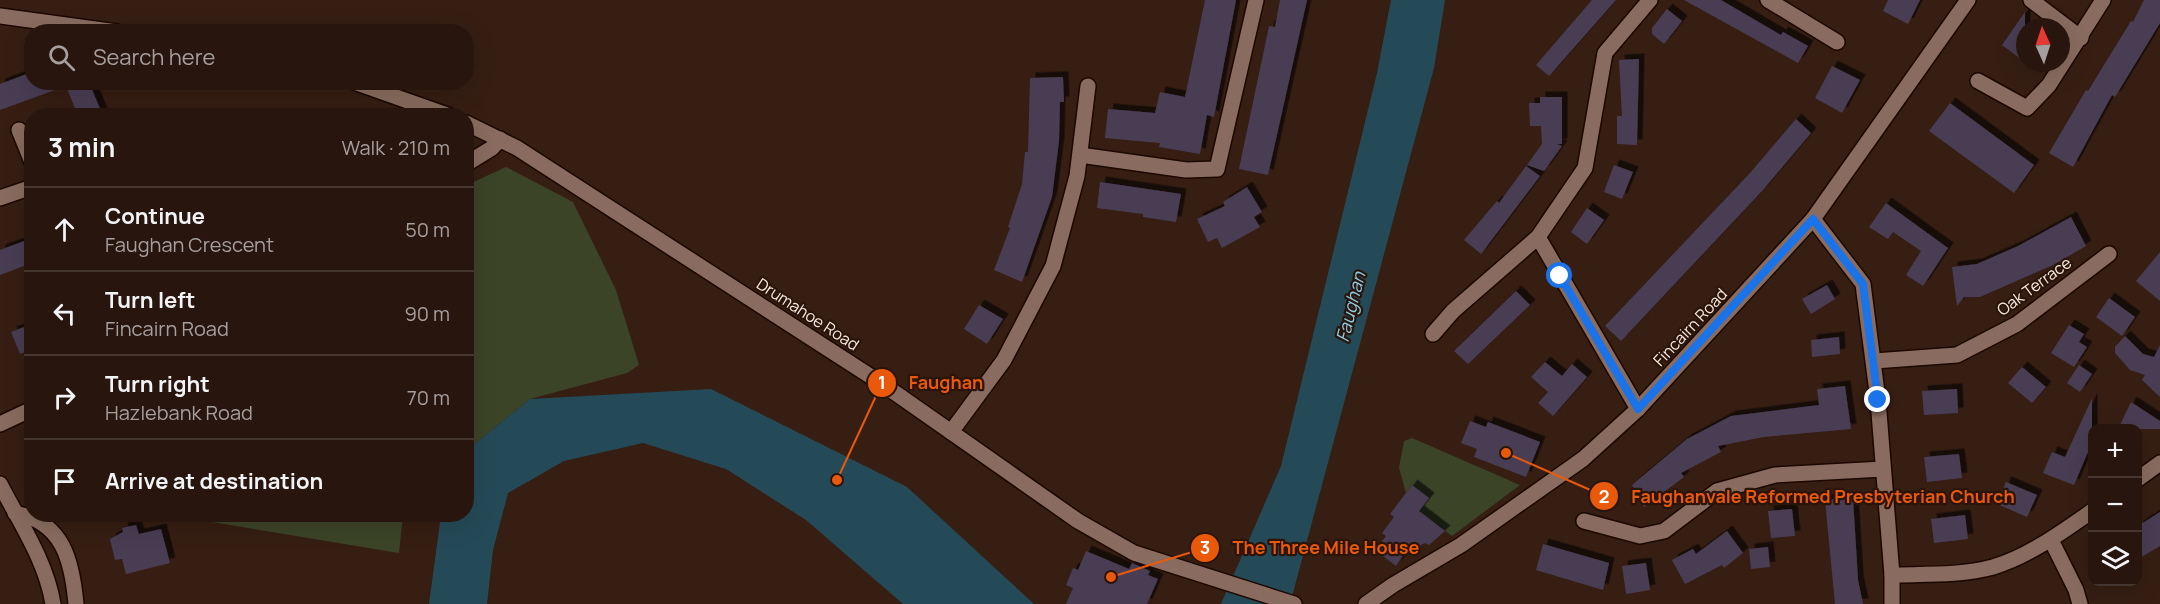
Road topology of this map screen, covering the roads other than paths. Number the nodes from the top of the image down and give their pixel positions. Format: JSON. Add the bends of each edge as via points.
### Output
{"nodes":[{"id":1,"x":1256,"y":0,"type":"edge"},
{"id":2,"x":1650,"y":0,"type":"edge"},
{"id":3,"x":1768,"y":0,"type":"edge"},
{"id":4,"x":1968,"y":0,"type":"edge"},
{"id":5,"x":2031,"y":0,"type":"edge"},
{"id":6,"x":2103,"y":0,"type":"edge"},
{"id":7,"x":0,"y":16,"type":"edge"},
{"id":8,"x":58,"y":24,"type":"edge"},
{"id":9,"x":2081,"y":38,"type":"junction"},
{"id":10,"x":1837,"y":42,"type":"dead end"},
{"id":11,"x":1978,"y":81,"type":"dead end"},
{"id":12,"x":1088,"y":86,"type":"dead end"},
{"id":13,"x":377,"y":90,"type":"edge"},
{"id":14,"x":427,"y":108,"type":"edge"},
{"id":15,"x":474,"y":127,"type":"edge"},
{"id":16,"x":19,"y":130,"type":"dead end"},
{"id":17,"x":500,"y":139,"type":"junction"},
{"id":18,"x":24,"y":142,"type":"edge"},
{"id":19,"x":1080,"y":155,"type":"junction"},
{"id":20,"x":474,"y":159,"type":"edge"},
{"id":21,"x":24,"y":190,"type":"edge"},
{"id":22,"x":0,"y":198,"type":"edge"},
{"id":23,"x":1813,"y":219,"type":"junction"},
{"id":24,"x":1538,"y":237,"type":"junction"},
{"id":25,"x":2109,"y":254,"type":"dead end"},
{"id":26,"x":1432,"y":334,"type":"dead end"},
{"id":27,"x":1874,"y":361,"type":"junction"},
{"id":28,"x":1638,"y":409,"type":"junction"},
{"id":29,"x":24,"y":413,"type":"edge"},
{"id":30,"x":0,"y":424,"type":"edge"},
{"id":31,"x":951,"y":432,"type":"junction"},
{"id":32,"x":2160,"y":463,"type":"edge"},
{"id":33,"x":1884,"y":469,"type":"junction"},
{"id":34,"x":2139,"y":478,"type":"edge"},
{"id":35,"x":0,"y":484,"type":"edge"},
{"id":36,"x":15,"y":513,"type":"junction"},
{"id":37,"x":2088,"y":514,"type":"edge"},
{"id":38,"x":24,"y":515,"type":"edge"},
{"id":39,"x":42,"y":522,"type":"edge"},
{"id":40,"x":1584,"y":522,"type":"dead end"},
{"id":41,"x":2051,"y":540,"type":"junction"},
{"id":42,"x":1892,"y":574,"type":"junction"},
{"id":43,"x":74,"y":584,"type":"junction"},
{"id":44,"x":51,"y":588,"type":"junction"},
{"id":45,"x":53,"y":604,"type":"edge"},
{"id":46,"x":76,"y":604,"type":"edge"},
{"id":47,"x":1294,"y":604,"type":"edge"},
{"id":48,"x":1366,"y":604,"type":"edge"},
{"id":49,"x":1892,"y":604,"type":"edge"},
{"id":50,"x":2080,"y":604,"type":"edge"}],
"edges":[{"from":1,"to":19,"type":"street","via":[[1217,169],[1186,170]]},
{"from":2,"to":24,"type":"street","via":[[1605,53],[1585,168]]},
{"from":3,"to":10,"type":"street"},
{"from":4,"to":23,"type":"street","name":"Fincairn Road"},
{"from":5,"to":9,"type":"street"},
{"from":6,"to":9,"type":"street"},
{"from":7,"to":8,"type":"street"},
{"from":9,"to":11,"type":"street","via":[[2049,85],[2027,108]]},
{"from":12,"to":19,"type":"street"},
{"from":13,"to":14,"type":"street"},
{"from":15,"to":17,"type":"street","name":"Drumahoe Road"},
{"from":16,"to":18,"type":"street"},
{"from":17,"to":20,"type":"street"},
{"from":17,"to":31,"type":"street","name":"Drumahoe Road"},
{"from":19,"to":31,"type":"street","via":[[1053,266],[1004,360]]},
{"from":21,"to":22,"type":"street"},
{"from":23,"to":27,"type":"street","via":[[1863,284]]},
{"from":23,"to":28,"type":"street","name":"Fincairn Road"},
{"from":24,"to":26,"type":"street"},
{"from":24,"to":28,"type":"street"},
{"from":25,"to":27,"type":"street","name":"Oak Terrace","via":[[2017,324],[1957,355]]},
{"from":27,"to":33,"type":"street"},
{"from":28,"to":48,"type":"street","name":"Fincairn Road","via":[[1583,459],[1461,545]]},
{"from":29,"to":30,"type":"street"},
{"from":31,"to":47,"type":"street","name":"Drumahoe Road","via":[[1087,526],[1134,553]]},
{"from":32,"to":34,"type":"street"},
{"from":33,"to":40,"type":"street","via":[[1775,475],[1717,491],[1664,531],[1640,536]]},
{"from":33,"to":42,"type":"street"},
{"from":35,"to":36,"type":"street"},
{"from":36,"to":38,"type":"street"},
{"from":36,"to":44,"type":"street"},
{"from":37,"to":41,"type":"street"},
{"from":39,"to":43,"type":"street","via":[[52,529],[68,560]]},
{"from":41,"to":42,"type":"street","via":[[1993,567]]},
{"from":41,"to":50,"type":"street"},
{"from":42,"to":49,"type":"street"},
{"from":43,"to":44,"type":"street"},
{"from":43,"to":46,"type":"street"},
{"from":44,"to":45,"type":"street"}]}
